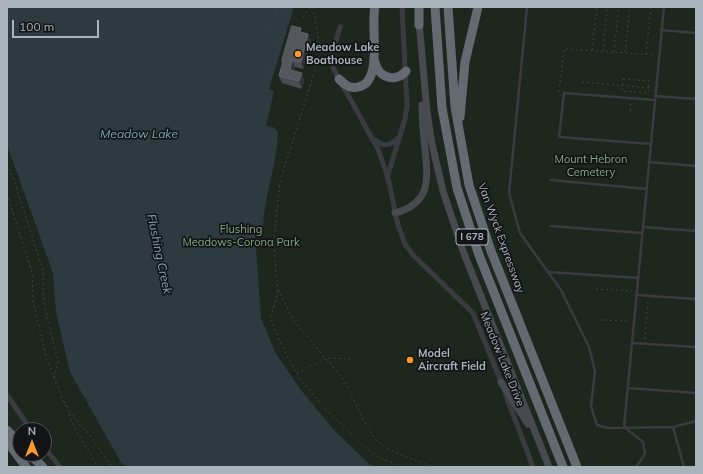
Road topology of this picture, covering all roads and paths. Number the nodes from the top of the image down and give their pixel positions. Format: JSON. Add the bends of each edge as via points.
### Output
{"nodes":[{"id":1,"x":311,"y":7,"type":"edge"},
{"id":2,"x":313,"y":7,"type":"edge"},
{"id":3,"x":375,"y":7,"type":"edge"},
{"id":4,"x":402,"y":7,"type":"edge"},
{"id":5,"x":418,"y":7,"type":"edge"},
{"id":6,"x":435,"y":7,"type":"edge"},
{"id":7,"x":448,"y":7,"type":"edge"},
{"id":8,"x":478,"y":7,"type":"edge"},
{"id":9,"x":527,"y":7,"type":"edge"},
{"id":10,"x":597,"y":7,"type":"edge"},
{"id":11,"x":607,"y":7,"type":"edge"},
{"id":12,"x":618,"y":7,"type":"edge"},
{"id":13,"x":630,"y":7,"type":"edge"},
{"id":14,"x":650,"y":7,"type":"edge"},
{"id":15,"x":664,"y":7,"type":"edge"},
{"id":16,"x":276,"y":8,"type":"edge"},
{"id":17,"x":290,"y":17,"type":"dead end"},
{"id":18,"x":303,"y":17,"type":"dead end"},
{"id":19,"x":419,"y":24,"type":"joint"},
{"id":20,"x":271,"y":26,"type":"dead end"},
{"id":21,"x":340,"y":28,"type":"dead end"},
{"id":22,"x":661,"y":30,"type":"junction"},
{"id":23,"x":696,"y":33,"type":"edge"},
{"id":24,"x":276,"y":37,"type":"dead end"},
{"id":25,"x":284,"y":38,"type":"dead end"},
{"id":26,"x":274,"y":46,"type":"dead end"},
{"id":27,"x":280,"y":48,"type":"dead end"},
{"id":28,"x":592,"y":51,"type":"junction"},
{"id":29,"x":603,"y":51,"type":"junction"},
{"id":30,"x":614,"y":52,"type":"junction"},
{"id":31,"x":624,"y":53,"type":"junction"},
{"id":32,"x":646,"y":54,"type":"junction"},
{"id":33,"x":659,"y":55,"type":"junction"},
{"id":34,"x":270,"y":56,"type":"dead end"},
{"id":35,"x":278,"y":59,"type":"dead end"},
{"id":36,"x":375,"y":61,"type":"junction"},
{"id":37,"x":265,"y":68,"type":"dead end"},
{"id":38,"x":274,"y":70,"type":"dead end"},
{"id":39,"x":406,"y":71,"type":"junction"},
{"id":40,"x":264,"y":77,"type":"dead end"},
{"id":41,"x":339,"y":79,"type":"junction"},
{"id":42,"x":272,"y":80,"type":"dead end"},
{"id":43,"x":423,"y":81,"type":"junction"},
{"id":44,"x":582,"y":82,"type":"dead end"},
{"id":45,"x":622,"y":85,"type":"junction"},
{"id":46,"x":262,"y":86,"type":"dead end"},
{"id":47,"x":648,"y":87,"type":"junction"},
{"id":48,"x":269,"y":88,"type":"dead end"},
{"id":49,"x":656,"y":88,"type":"junction"},
{"id":50,"x":564,"y":93,"type":"junction"},
{"id":51,"x":632,"y":98,"type":"junction"},
{"id":52,"x":655,"y":98,"type":"junction"},
{"id":53,"x":696,"y":99,"type":"edge"},
{"id":54,"x":630,"y":111,"type":"dead end"},
{"id":55,"x":400,"y":135,"type":"junction"},
{"id":56,"x":372,"y":136,"type":"junction"},
{"id":57,"x":459,"y":138,"type":"junction"},
{"id":58,"x":651,"y":144,"type":"junction"},
{"id":59,"x":649,"y":162,"type":"junction"},
{"id":60,"x":7,"y":164,"type":"edge"},
{"id":61,"x":696,"y":166,"type":"edge"},
{"id":62,"x":388,"y":178,"type":"junction"},
{"id":63,"x":551,"y":180,"type":"dead end"},
{"id":64,"x":646,"y":189,"type":"junction"},
{"id":65,"x":7,"y":194,"type":"edge"},
{"id":66,"x":395,"y":213,"type":"junction"},
{"id":67,"x":551,"y":226,"type":"dead end"},
{"id":68,"x":643,"y":227,"type":"junction"},
{"id":69,"x":696,"y":231,"type":"edge"},
{"id":70,"x":642,"y":233,"type":"junction"},
{"id":71,"x":549,"y":272,"type":"junction"},
{"id":72,"x":638,"y":278,"type":"junction"},
{"id":73,"x":278,"y":289,"type":"junction"},
{"id":74,"x":596,"y":289,"type":"dead end"},
{"id":75,"x":637,"y":291,"type":"junction"},
{"id":76,"x":636,"y":295,"type":"junction"},
{"id":77,"x":649,"y":296,"type":"junction"},
{"id":78,"x":696,"y":299,"type":"edge"},
{"id":79,"x":600,"y":320,"type":"dead end"},
{"id":80,"x":634,"y":322,"type":"junction"},
{"id":81,"x":632,"y":343,"type":"junction"},
{"id":82,"x":644,"y":344,"type":"junction"},
{"id":83,"x":696,"y":347,"type":"edge"},
{"id":84,"x":327,"y":358,"type":"junction"},
{"id":85,"x":351,"y":359,"type":"dead end"},
{"id":86,"x":297,"y":374,"type":"junction"},
{"id":87,"x":54,"y":380,"type":"junction"},
{"id":88,"x":501,"y":382,"type":"junction"},
{"id":89,"x":628,"y":388,"type":"junction"},
{"id":90,"x":696,"y":393,"type":"edge"},
{"id":91,"x":7,"y":395,"type":"edge"},
{"id":92,"x":63,"y":401,"type":"junction"},
{"id":93,"x":68,"y":414,"type":"junction"},
{"id":94,"x":74,"y":416,"type":"junction"},
{"id":95,"x":696,"y":421,"type":"edge"},
{"id":96,"x":26,"y":422,"type":"edge"},
{"id":97,"x":624,"y":427,"type":"junction"},
{"id":98,"x":673,"y":427,"type":"junction"},
{"id":99,"x":7,"y":441,"type":"edge"},
{"id":100,"x":539,"y":442,"type":"junction"},
{"id":101,"x":52,"y":457,"type":"edge"},
{"id":102,"x":26,"y":467,"type":"edge"},
{"id":103,"x":60,"y":467,"type":"edge"},
{"id":104,"x":98,"y":467,"type":"edge"},
{"id":105,"x":112,"y":467,"type":"edge"},
{"id":106,"x":404,"y":467,"type":"edge"},
{"id":107,"x":433,"y":467,"type":"edge"},
{"id":108,"x":533,"y":467,"type":"edge"},
{"id":109,"x":548,"y":467,"type":"edge"},
{"id":110,"x":563,"y":467,"type":"edge"},
{"id":111,"x":578,"y":467,"type":"edge"},
{"id":112,"x":636,"y":467,"type":"edge"},
{"id":113,"x":684,"y":467,"type":"edge"}],
"edges":[{"from":1,"to":18,"type":"path"},
{"from":2,"to":73,"type":"path","via":[[321,51],[280,182],[274,238]]},
{"from":3,"to":36,"type":"highway"},
{"from":4,"to":39,"type":"street"},
{"from":5,"to":19,"type":"highway"},
{"from":6,"to":110,"type":"highway","number":"I 678","via":[[442,108],[457,188],[479,255]]},
{"from":7,"to":57,"type":"highway","name":"Van Wyck Expressway","number":"I 678"},
{"from":8,"to":57,"type":"highway","via":[[463,72]]},
{"from":9,"to":71,"type":"lane","via":[[509,193],[520,233]]},
{"from":10,"to":28,"type":"path"},
{"from":11,"to":29,"type":"path"},
{"from":12,"to":30,"type":"path"},
{"from":13,"to":31,"type":"path"},
{"from":14,"to":32,"type":"path"},
{"from":15,"to":22,"type":"lane"},
{"from":16,"to":17,"type":"path"},
{"from":16,"to":20,"type":"path"},
{"from":19,"to":43,"type":"street"},
{"from":21,"to":41,"type":"street","name":"Meadow Lake Drive","via":[[332,58],[333,68]]},
{"from":22,"to":23,"type":"lane"},
{"from":22,"to":33,"type":"lane"},
{"from":24,"to":25,"type":"path"},
{"from":26,"to":27,"type":"path"},
{"from":28,"to":29,"type":"path"},
{"from":28,"to":50,"type":"path","via":[[564,49],[559,93]]},
{"from":29,"to":30,"type":"path"},
{"from":30,"to":31,"type":"path"},
{"from":31,"to":32,"type":"path"},
{"from":32,"to":33,"type":"path"},
{"from":33,"to":49,"type":"lane"},
{"from":34,"to":35,"type":"path"},
{"from":36,"to":39,"type":"highway","via":[[379,72],[387,77],[397,78]]},
{"from":36,"to":41,"type":"highway","via":[[370,78],[361,87],[348,86]]},
{"from":37,"to":38,"type":"path"},
{"from":39,"to":55,"type":"street","via":[[406,112]]},
{"from":40,"to":42,"type":"path"},
{"from":41,"to":56,"type":"street","name":"Meadow Lake Drive"},
{"from":43,"to":66,"type":"street","via":[[422,117],[426,187],[422,197],[415,204]]},
{"from":43,"to":100,"type":"street","via":[[434,152],[452,220]]},
{"from":44,"to":45,"type":"path"},
{"from":45,"to":47,"type":"path"},
{"from":45,"to":47,"type":"path","via":[[622,91],[648,93]]},
{"from":45,"to":47,"type":"path","via":[[623,79],[649,81]]},
{"from":46,"to":48,"type":"path"},
{"from":47,"to":49,"type":"path"},
{"from":49,"to":52,"type":"lane"},
{"from":50,"to":51,"type":"lane"},
{"from":50,"to":58,"type":"lane","via":[[559,137]]},
{"from":51,"to":52,"type":"lane"},
{"from":51,"to":54,"type":"path"},
{"from":52,"to":53,"type":"lane"},
{"from":52,"to":58,"type":"lane"},
{"from":55,"to":56,"type":"street","via":[[393,143],[386,145],[379,143]]},
{"from":55,"to":62,"type":"street"},
{"from":56,"to":62,"type":"street","name":"Meadow Lake Drive"},
{"from":57,"to":111,"type":"highway","name":"Van Wyck Expressway","number":"I 678","via":[[469,185],[484,230]]},
{"from":58,"to":59,"type":"lane"},
{"from":59,"to":61,"type":"lane"},
{"from":59,"to":64,"type":"lane"},
{"from":60,"to":87,"type":"path","via":[[43,270],[43,298],[58,362]]},
{"from":62,"to":66,"type":"street","name":"Meadow Lake Drive"},
{"from":63,"to":64,"type":"lane"},
{"from":64,"to":68,"type":"lane"},
{"from":65,"to":87,"type":"path","via":[[32,272],[33,301],[46,360]]},
{"from":66,"to":88,"type":"street","name":"Meadow Lake Drive","via":[[400,232],[409,250],[473,313]]},
{"from":67,"to":70,"type":"lane"},
{"from":68,"to":69,"type":"lane"},
{"from":68,"to":70,"type":"lane"},
{"from":70,"to":72,"type":"lane"},
{"from":71,"to":72,"type":"lane"},
{"from":71,"to":97,"type":"lane","via":[[561,290],[589,347],[595,371],[591,407],[597,425],[607,428]]},
{"from":72,"to":75,"type":"lane"},
{"from":73,"to":84,"type":"path","via":[[293,320]]},
{"from":73,"to":86,"type":"path","via":[[270,319]]},
{"from":74,"to":75,"type":"path"},
{"from":75,"to":76,"type":"lane"},
{"from":76,"to":77,"type":"lane"},
{"from":76,"to":80,"type":"lane"},
{"from":77,"to":78,"type":"lane"},
{"from":77,"to":82,"type":"path"},
{"from":79,"to":80,"type":"path"},
{"from":80,"to":81,"type":"lane"},
{"from":81,"to":82,"type":"lane"},
{"from":81,"to":89,"type":"lane"},
{"from":82,"to":83,"type":"lane"},
{"from":84,"to":85,"type":"path"},
{"from":84,"to":86,"type":"path"},
{"from":84,"to":107,"type":"path","via":[[344,380],[375,439],[389,450]]},
{"from":86,"to":106,"type":"path","via":[[328,412],[364,446],[379,458]]},
{"from":87,"to":92,"type":"path"},
{"from":88,"to":100,"type":"street"},
{"from":88,"to":108,"type":"street","name":"Meadow Lake Drive"},
{"from":89,"to":90,"type":"lane"},
{"from":89,"to":97,"type":"lane"},
{"from":91,"to":96,"type":"street"},
{"from":92,"to":93,"type":"path"},
{"from":92,"to":94,"type":"path"},
{"from":93,"to":94,"type":"path"},
{"from":93,"to":104,"type":"path","via":[[80,440]]},
{"from":94,"to":105,"type":"path"},
{"from":95,"to":98,"type":"lane"},
{"from":97,"to":98,"type":"lane"},
{"from":97,"to":112,"type":"lane","via":[[644,442],[645,454]]},
{"from":98,"to":113,"type":"lane"},
{"from":99,"to":102,"type":"highway"},
{"from":100,"to":109,"type":"street"},
{"from":101,"to":103,"type":"street"}]}
